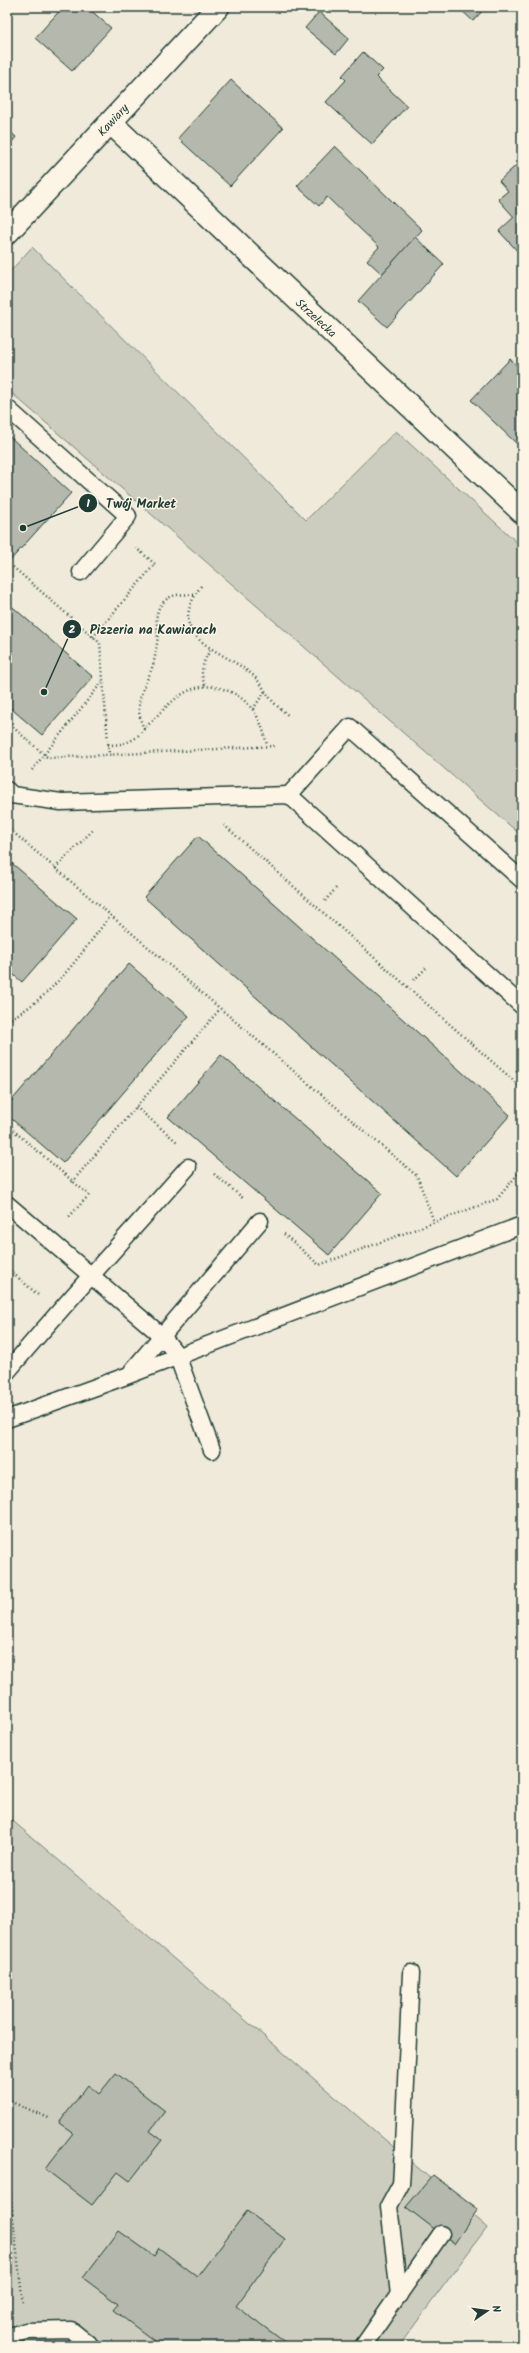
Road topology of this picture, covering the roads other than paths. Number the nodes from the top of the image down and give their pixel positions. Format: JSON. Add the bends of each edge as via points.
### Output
{"nodes":[{"id":1,"x":218,"y":7,"type":"edge"},
{"id":2,"x":110,"y":123,"type":"junction"},
{"id":3,"x":7,"y":233,"type":"edge"},
{"id":4,"x":7,"y":408,"type":"edge"},
{"id":5,"x":522,"y":512,"type":"edge"},
{"id":6,"x":81,"y":572,"type":"dead end"},
{"id":7,"x":7,"y":790,"type":"edge"},
{"id":8,"x":289,"y":795,"type":"junction"},
{"id":9,"x":522,"y":880,"type":"edge"},
{"id":10,"x":522,"y":1006,"type":"edge"},
{"id":11,"x":188,"y":1167,"type":"dead end"},
{"id":12,"x":7,"y":1204,"type":"edge"},
{"id":13,"x":260,"y":1221,"type":"dead end"},
{"id":14,"x":522,"y":1224,"type":"edge"},
{"id":15,"x":90,"y":1274,"type":"junction"},
{"id":16,"x":162,"y":1336,"type":"junction"},
{"id":17,"x":177,"y":1355,"type":"junction"},
{"id":18,"x":7,"y":1372,"type":"edge"},
{"id":19,"x":129,"y":1375,"type":"junction"},
{"id":20,"x":7,"y":1419,"type":"edge"},
{"id":21,"x":212,"y":1450,"type":"dead end"},
{"id":22,"x":411,"y":1973,"type":"dead end"},
{"id":23,"x":441,"y":2234,"type":"dead end"},
{"id":24,"x":399,"y":2295,"type":"junction"},
{"id":25,"x":7,"y":2337,"type":"edge"},
{"id":26,"x":91,"y":2346,"type":"edge"},
{"id":27,"x":362,"y":2346,"type":"edge"}],
"edges":[{"from":1,"to":2,"type":"street","name":"Kawiary"},
{"from":2,"to":3,"type":"street","name":"Kawiary"},
{"from":2,"to":5,"type":"street","name":"Strzelecka"},
{"from":4,"to":6,"type":"lane","via":[[128,516]]},
{"from":7,"to":8,"type":"lane","via":[[12,795],[62,802]]},
{"from":8,"to":9,"type":"lane","via":[[350,727]]},
{"from":8,"to":10,"type":"lane"},
{"from":11,"to":15,"type":"lane","via":[[116,1249]]},
{"from":12,"to":15,"type":"lane"},
{"from":13,"to":16,"type":"lane"},
{"from":14,"to":17,"type":"lane"},
{"from":15,"to":16,"type":"lane"},
{"from":15,"to":18,"type":"lane"},
{"from":16,"to":17,"type":"lane"},
{"from":16,"to":19,"type":"lane"},
{"from":17,"to":19,"type":"lane"},
{"from":17,"to":21,"type":"lane"},
{"from":19,"to":20,"type":"lane"},
{"from":22,"to":24,"type":"lane","via":[[401,2184],[389,2206]]},
{"from":23,"to":24,"type":"lane"},
{"from":24,"to":27,"type":"lane"},
{"from":25,"to":26,"type":"lane","via":[[26,2331],[71,2330]]}]}
